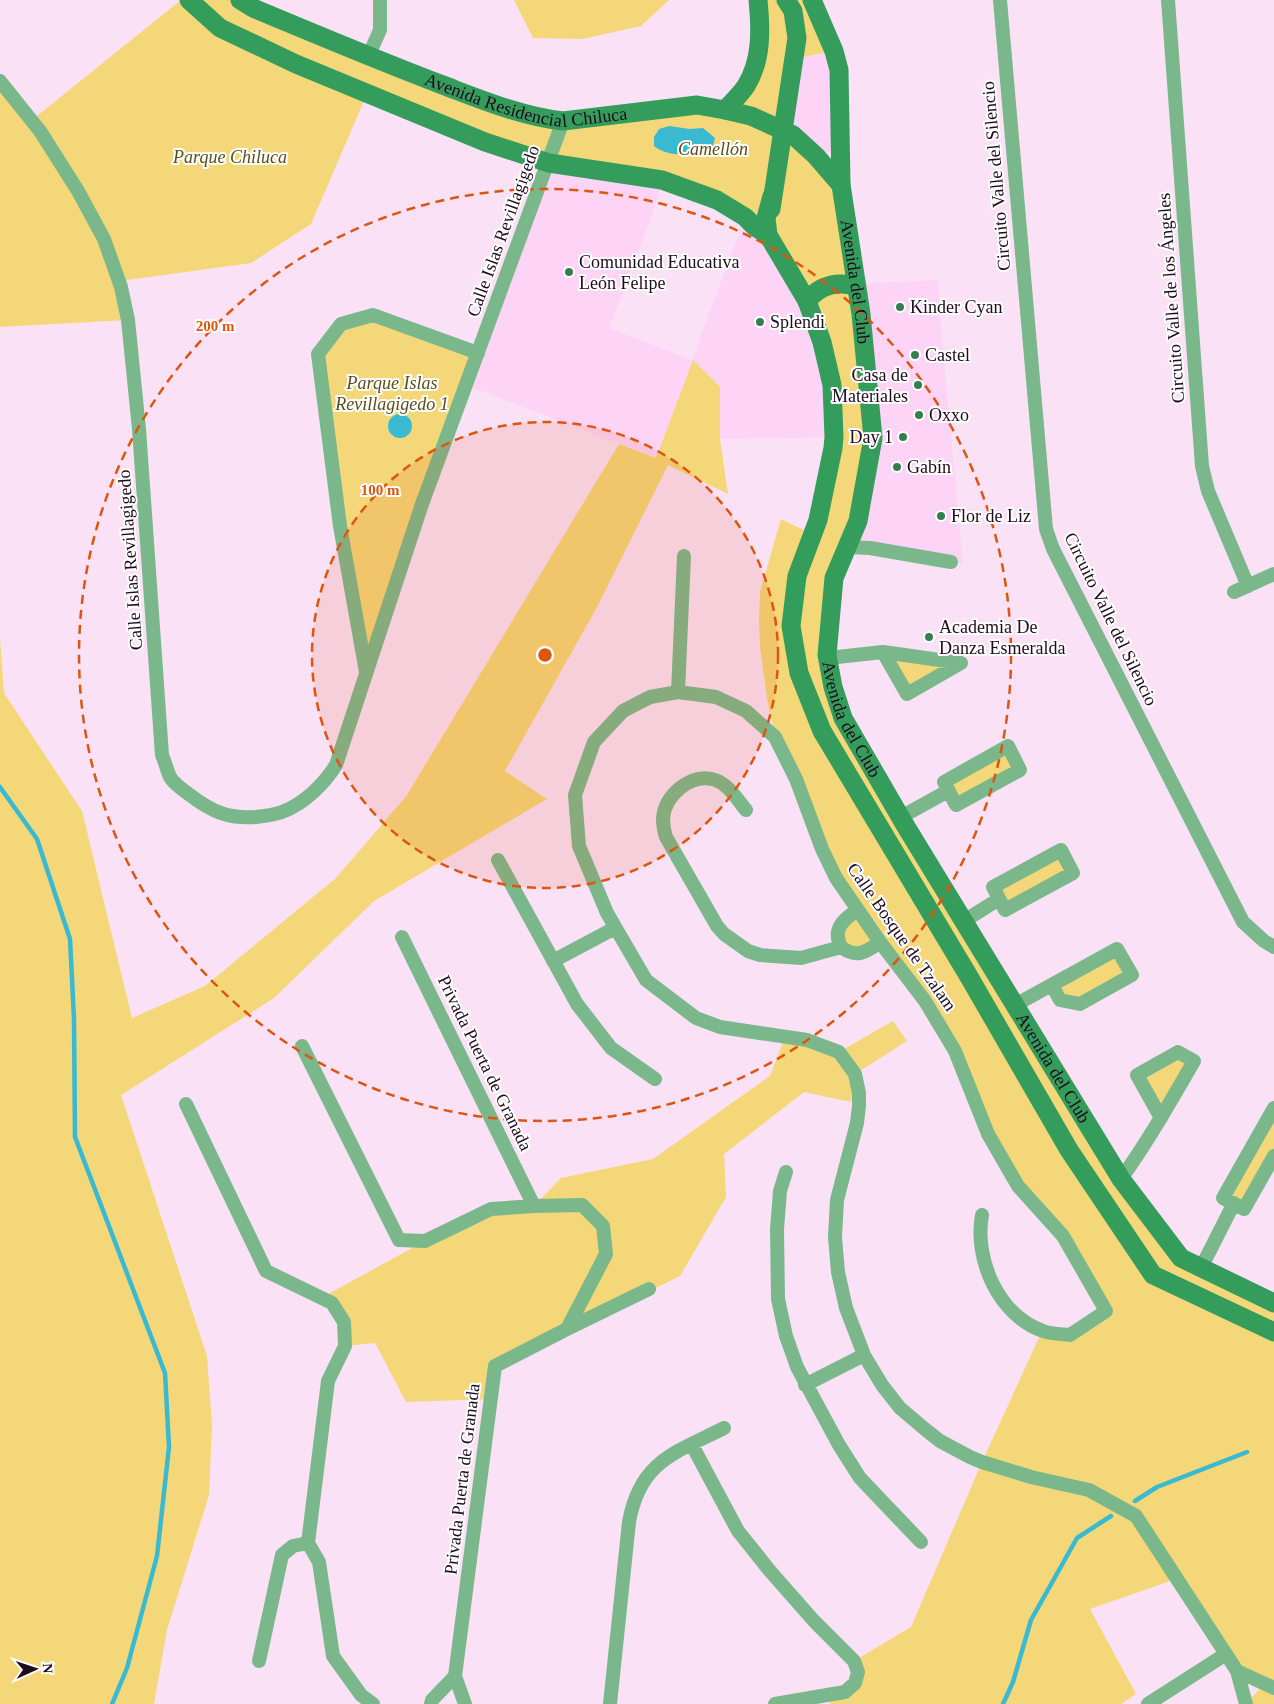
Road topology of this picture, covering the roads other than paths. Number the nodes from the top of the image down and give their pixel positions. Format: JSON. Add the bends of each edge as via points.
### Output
{"nodes":[{"id":1,"x":189,"y":0,"type":"edge"},
{"id":2,"x":240,"y":0,"type":"edge"},
{"id":3,"x":380,"y":0,"type":"edge"},
{"id":4,"x":758,"y":0,"type":"edge"},
{"id":5,"x":786,"y":0,"type":"edge"},
{"id":6,"x":812,"y":0,"type":"edge"},
{"id":7,"x":1000,"y":0,"type":"edge"},
{"id":8,"x":1168,"y":0,"type":"edge"},
{"id":9,"x":368,"y":57,"type":"junction"},
{"id":10,"x":0,"y":81,"type":"edge"},
{"id":11,"x":725,"y":110,"type":"junction"},
{"id":12,"x":563,"y":121,"type":"junction"},
{"id":13,"x":840,"y":143,"type":"junction"},
{"id":14,"x":816,"y":156,"type":"junction"},
{"id":15,"x":549,"y":163,"type":"junction"},
{"id":16,"x":834,"y":167,"type":"junction"},
{"id":17,"x":841,"y":185,"type":"junction"},
{"id":18,"x":768,"y":235,"type":"junction"},
{"id":19,"x":856,"y":286,"type":"junction"},
{"id":20,"x":807,"y":301,"type":"junction"},
{"id":21,"x":478,"y":353,"type":"junction"},
{"id":22,"x":848,"y":547,"type":"junction"},
{"id":23,"x":684,"y":556,"type":"dead end"},
{"id":24,"x":951,"y":562,"type":"dead end"},
{"id":25,"x":1274,"y":574,"type":"edge"},
{"id":26,"x":1248,"y":586,"type":"junction"},
{"id":27,"x":1234,"y":592,"type":"dead end"},
{"id":28,"x":883,"y":652,"type":"junction"},
{"id":29,"x":828,"y":658,"type":"junction"},
{"id":30,"x":366,"y":674,"type":"junction"},
{"id":31,"x":678,"y":692,"type":"junction"},
{"id":32,"x":843,"y":718,"type":"junction"},
{"id":33,"x":822,"y":731,"type":"junction"},
{"id":34,"x":948,"y":791,"type":"junction"},
{"id":35,"x":746,"y":810,"type":"dead end"},
{"id":36,"x":901,"y":817,"type":"junction"},
{"id":37,"x":498,"y":860,"type":"dead end"},
{"id":38,"x":999,"y":898,"type":"junction"},
{"id":39,"x":857,"y":910,"type":"junction"},
{"id":40,"x":964,"y":921,"type":"junction"},
{"id":41,"x":614,"y":928,"type":"junction"},
{"id":42,"x":402,"y":937,"type":"dead end"},
{"id":43,"x":880,"y":942,"type":"junction"},
{"id":44,"x":841,"y":947,"type":"junction"},
{"id":45,"x":1274,"y":947,"type":"edge"},
{"id":46,"x":553,"y":961,"type":"junction"},
{"id":47,"x":989,"y":961,"type":"junction"},
{"id":48,"x":968,"y":975,"type":"junction"},
{"id":49,"x":1052,"y":985,"type":"junction"},
{"id":50,"x":1015,"y":1004,"type":"junction"},
{"id":51,"x":302,"y":1046,"type":"dead end"},
{"id":52,"x":655,"y":1079,"type":"dead end"},
{"id":53,"x":186,"y":1104,"type":"dead end"},
{"id":54,"x":1274,"y":1108,"type":"edge"},
{"id":55,"x":1162,"y":1118,"type":"junction"},
{"id":56,"x":1274,"y":1156,"type":"edge"},
{"id":57,"x":786,"y":1172,"type":"dead end"},
{"id":58,"x":1121,"y":1178,"type":"junction"},
{"id":59,"x":1234,"y":1203,"type":"junction"},
{"id":60,"x":534,"y":1206,"type":"junction"},
{"id":61,"x":982,"y":1215,"type":"dead end"},
{"id":62,"x":1201,"y":1268,"type":"junction"},
{"id":63,"x":650,"y":1290,"type":"dead end"},
{"id":64,"x":1274,"y":1303,"type":"edge"},
{"id":65,"x":566,"y":1329,"type":"junction"},
{"id":66,"x":1274,"y":1332,"type":"edge"},
{"id":67,"x":864,"y":1355,"type":"junction"},
{"id":68,"x":805,"y":1385,"type":"junction"},
{"id":69,"x":724,"y":1428,"type":"dead end"},
{"id":70,"x":692,"y":1444,"type":"junction"},
{"id":71,"x":921,"y":1542,"type":"dead end"},
{"id":72,"x":308,"y":1543,"type":"junction"},
{"id":73,"x":1226,"y":1654,"type":"junction"},
{"id":74,"x":259,"y":1661,"type":"dead end"},
{"id":75,"x":1237,"y":1672,"type":"junction"},
{"id":76,"x":455,"y":1676,"type":"junction"},
{"id":77,"x":1274,"y":1688,"type":"edge"},
{"id":78,"x":373,"y":1704,"type":"edge"},
{"id":79,"x":431,"y":1704,"type":"edge"},
{"id":80,"x":465,"y":1704,"type":"edge"},
{"id":81,"x":610,"y":1704,"type":"edge"},
{"id":82,"x":775,"y":1704,"type":"edge"},
{"id":83,"x":1148,"y":1704,"type":"edge"},
{"id":84,"x":1246,"y":1704,"type":"edge"}],
"edges":[{"from":1,"to":15,"type":"street","via":[[220,28],[296,64],[485,142]]},
{"from":2,"to":9,"type":"street","name":"Avenida Residencial Chiluca"},
{"from":3,"to":9,"type":"street","via":[[380,30]]},
{"from":4,"to":11,"type":"street","via":[[761,31],[756,65],[745,87]]},
{"from":5,"to":18,"type":"street","via":[[793,10],[797,38]]},
{"from":6,"to":13,"type":"street","name":"Avenida del Club","via":[[839,70]]},
{"from":7,"to":45,"type":"street","name":"Circuito Valle del Silencio","via":[[1046,529],[1053,549],[1243,922]]},
{"from":8,"to":26,"type":"street","name":"Circuito Valle de los Ángeles","via":[[1202,466],[1208,491]]},
{"from":9,"to":12,"type":"street","name":"Avenida Residencial Chiluca","via":[[497,106]]},
{"from":10,"to":30,"type":"street","name":"Calle Islas Revillagigedo","via":[[40,131],[78,191],[104,239],[122,287],[140,429],[162,756],[171,778],[203,805],[224,815],[241,818],[266,816],[292,808],[327,779],[336,765]]},
{"from":11,"to":12,"type":"street","name":"Avenida Residencial Chiluca","via":[[697,105]]},
{"from":11,"to":14,"type":"street","name":"Avenida Residencial Chiluca","via":[[751,116],[782,130]]},
{"from":12,"to":15,"type":"street","name":"Calle Islas Revillagigedo"},
{"from":13,"to":16,"type":"street"},
{"from":13,"to":17,"type":"street","name":"Avenida del Club"},
{"from":14,"to":16,"type":"street","name":"Avenida Residencial Chiluca"},
{"from":14,"to":17,"type":"street","name":"Avenida Residencial Chiluca"},
{"from":15,"to":18,"type":"street","via":[[662,180],[718,200],[758,223]]},
{"from":15,"to":21,"type":"street","name":"Calle Islas Revillagigedo"},
{"from":16,"to":17,"type":"street"},
{"from":17,"to":19,"type":"street","name":"Avenida del Club"},
{"from":18,"to":20,"type":"street","name":"Avenida del Club"},
{"from":19,"to":20,"type":"street","via":[[829,285]]},
{"from":19,"to":22,"type":"street","name":"Avenida del Club","via":[[862,314],[873,438],[858,521]]},
{"from":20,"to":33,"type":"street","name":"Avenida del Club","via":[[822,342],[832,385],[834,437],[818,520],[797,576],[792,626],[799,673]]},
{"from":21,"to":30,"type":"street","name":"Calle Islas Revillagigedo","via":[[422,504]]},
{"from":21,"to":30,"type":"street","name":"Calle Islas Revillagigedo","via":[[373,315],[341,324],[318,354],[340,526]]},
{"from":22,"to":24,"type":"street"},
{"from":22,"to":29,"type":"street","name":"Avenida del Club","via":[[834,578]]},
{"from":23,"to":31,"type":"street"},
{"from":25,"to":26,"type":"street"},
{"from":26,"to":27,"type":"street"},
{"from":28,"to":28,"type":"street","via":[[932,659],[961,663],[908,694]]},
{"from":28,"to":29,"type":"street"},
{"from":29,"to":32,"type":"street","name":"Avenida del Club"},
{"from":31,"to":39,"type":"street","name":"Calle Bosque de Tzalam","via":[[724,700],[746,711],[775,737],[796,779],[832,870]]},
{"from":31,"to":41,"type":"street","name":"Calle Bosque de Tzalam","via":[[650,697],[622,710],[594,742],[575,795],[579,846]]},
{"from":32,"to":33,"type":"street"},
{"from":32,"to":36,"type":"street","name":"Avenida del Club"},
{"from":33,"to":48,"type":"street","name":"Avenida del Club"},
{"from":34,"to":34,"type":"street","via":[[956,805],[1020,770],[1008,746],[944,782]]},
{"from":34,"to":36,"type":"street"},
{"from":35,"to":44,"type":"street","via":[[722,783],[702,778],[688,783],[673,795],[663,816],[666,837],[717,926],[748,951],[760,955],[801,958]]},
{"from":36,"to":40,"type":"street","name":"Avenida del Club"},
{"from":37,"to":46,"type":"street"},
{"from":38,"to":38,"type":"street","via":[[1005,910],[1073,873],[1061,850],[993,887]]},
{"from":38,"to":40,"type":"street"},
{"from":39,"to":43,"type":"street","name":"Calle Bosque de Tzalam"},
{"from":39,"to":44,"type":"street","via":[[844,920],[838,930]]},
{"from":40,"to":47,"type":"street","name":"Avenida del Club"},
{"from":41,"to":46,"type":"street"},
{"from":41,"to":67,"type":"street","name":"Calle Bosque de Tzalam","via":[[646,980],[696,1018],[720,1027],[807,1040],[839,1052],[855,1074],[859,1106],[837,1200],[835,1237],[846,1308]]},
{"from":42,"to":60,"type":"street","name":"Privada Puerta de Granada"},
{"from":43,"to":44,"type":"street","via":[[865,953],[851,953]]},
{"from":43,"to":61,"type":"street","name":"Calle Bosque de Tzalam","via":[[925,1001],[955,1050],[988,1134],[1018,1186],[1063,1236],[1106,1311],[1070,1335],[1042,1331],[1014,1312],[1000,1295],[985,1265],[980,1237]]},
{"from":46,"to":52,"type":"street","via":[[578,1004],[612,1048]]},
{"from":47,"to":48,"type":"street"},
{"from":47,"to":50,"type":"street","name":"Avenida del Club"},
{"from":48,"to":66,"type":"street","name":"Avenida del Club","via":[[1069,1150],[1153,1275]]},
{"from":49,"to":49,"type":"street","via":[[1118,949],[1132,975],[1080,1004],[1060,1000]]},
{"from":49,"to":50,"type":"street"},
{"from":50,"to":58,"type":"street","name":"Avenida del Club"},
{"from":51,"to":60,"type":"street","via":[[399,1240],[425,1241],[491,1209]]},
{"from":53,"to":72,"type":"street","via":[[266,1271],[332,1303],[344,1322],[345,1346],[328,1381]]},
{"from":54,"to":59,"type":"street","via":[[1223,1198]]},
{"from":55,"to":55,"type":"street","via":[[1194,1061],[1178,1052],[1137,1075]]},
{"from":55,"to":58,"type":"street"},
{"from":56,"to":59,"type":"street","via":[[1244,1209]]},
{"from":57,"to":68,"type":"street","via":[[780,1192],[777,1229],[778,1299],[786,1336]]},
{"from":58,"to":62,"type":"street","name":"Avenida del Club","via":[[1181,1258]]},
{"from":59,"to":62,"type":"street"},
{"from":60,"to":65,"type":"street","via":[[582,1205],[603,1226],[606,1254]]},
{"from":62,"to":64,"type":"street","name":"Avenida del Club"},
{"from":63,"to":65,"type":"street","name":"Privada Puerta de Granada"},
{"from":65,"to":76,"type":"street","name":"Privada Puerta de Granada","via":[[495,1366]]},
{"from":67,"to":68,"type":"street"},
{"from":67,"to":73,"type":"street","name":"Calle Bosque de Tzalam","via":[[900,1408],[940,1441],[982,1462],[1089,1490],[1136,1516]]},
{"from":68,"to":71,"type":"street","via":[[860,1478]]},
{"from":69,"to":70,"type":"street"},
{"from":70,"to":81,"type":"street","via":[[657,1465],[636,1492]]},
{"from":70,"to":82,"type":"street","via":[[738,1531],[770,1572],[854,1661],[858,1672],[855,1683],[845,1692]]},
{"from":72,"to":74,"type":"street","via":[[293,1546],[282,1555]]},
{"from":72,"to":78,"type":"street","via":[[319,1562],[333,1656],[361,1695]]},
{"from":73,"to":75,"type":"street","name":"Calle Bosque de Tzalam"},
{"from":73,"to":83,"type":"street"},
{"from":75,"to":77,"type":"street"},
{"from":75,"to":84,"type":"street","name":"Calle Bosque de Tzalam"},
{"from":76,"to":79,"type":"street"},
{"from":76,"to":80,"type":"street","name":"Privada Puerta de Granada"}]}
